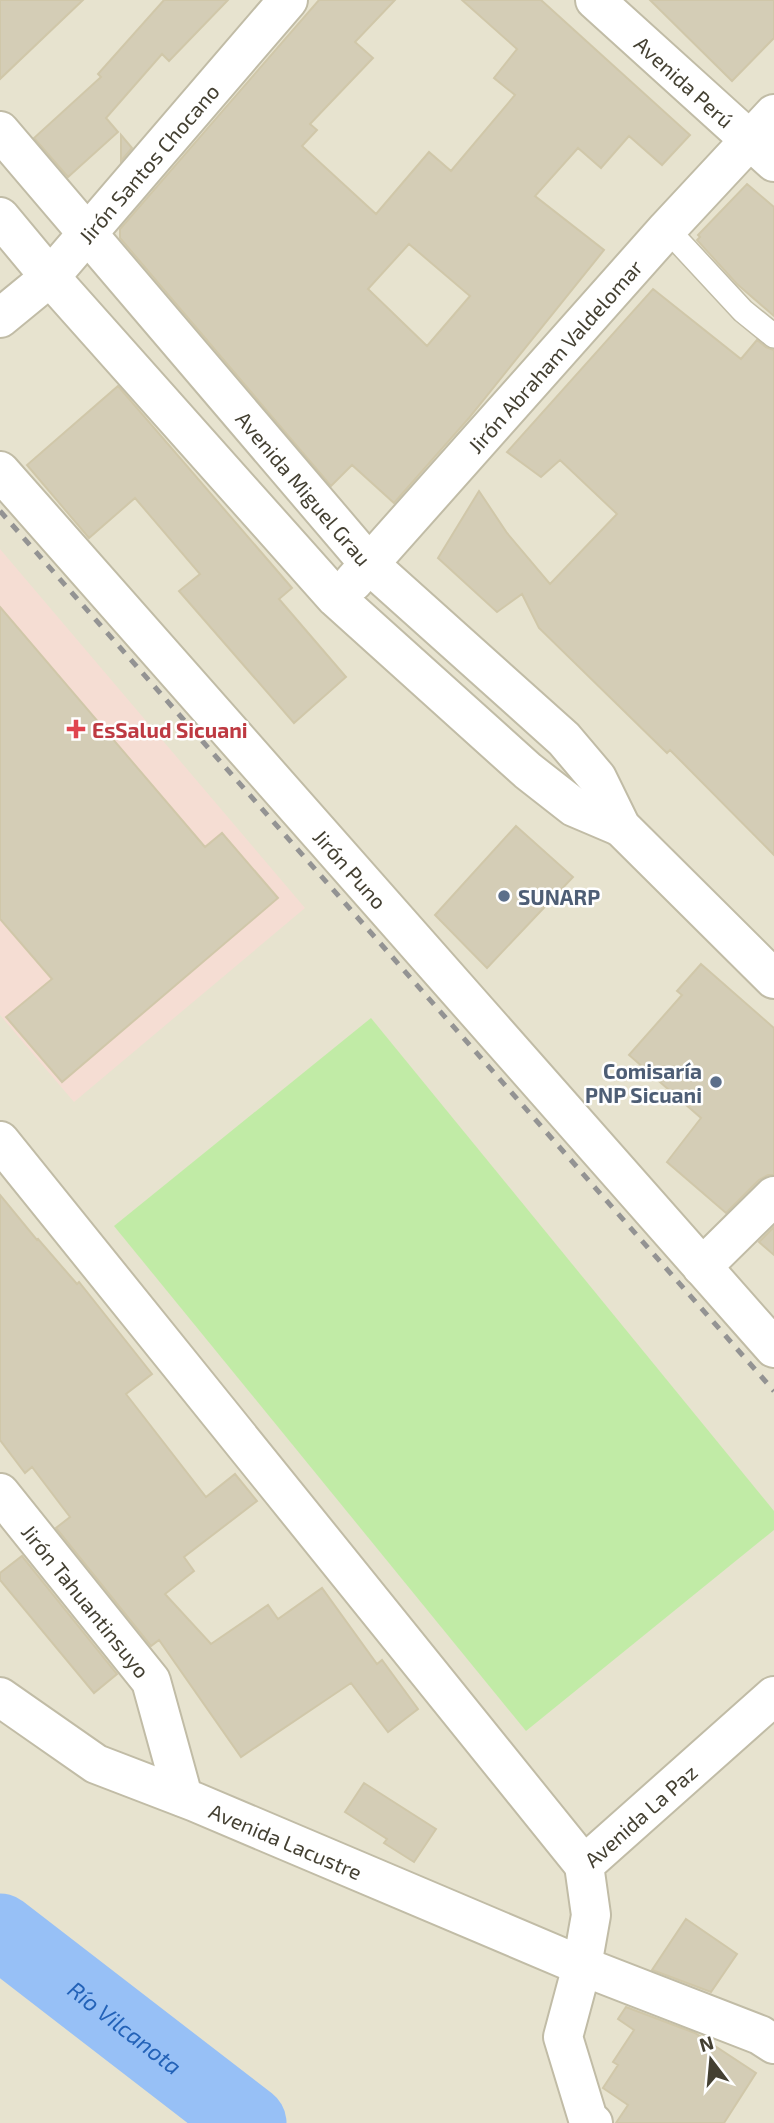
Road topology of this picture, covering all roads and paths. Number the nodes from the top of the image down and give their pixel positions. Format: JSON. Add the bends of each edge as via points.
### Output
{"nodes":[{"id":1,"x":288,"y":0,"type":"edge"},
{"id":2,"x":595,"y":0,"type":"edge"},
{"id":3,"x":0,"y":131,"type":"edge"},
{"id":4,"x":766,"y":138,"type":"edge"},
{"id":5,"x":0,"y":217,"type":"edge"},
{"id":6,"x":667,"y":229,"type":"junction"},
{"id":7,"x":86,"y":233,"type":"junction"},
{"id":8,"x":50,"y":277,"type":"junction"},
{"id":9,"x":0,"y":318,"type":"edge"},
{"id":10,"x":774,"y":336,"type":"edge"},
{"id":11,"x":0,"y":471,"type":"edge"},
{"id":12,"x":370,"y":565,"type":"junction"},
{"id":13,"x":336,"y":598,"type":"junction"},
{"id":14,"x":621,"y":827,"type":"junction"},
{"id":15,"x":774,"y":979,"type":"edge"},
{"id":16,"x":0,"y":1141,"type":"edge"},
{"id":17,"x":774,"y":1196,"type":"edge"},
{"id":18,"x":702,"y":1267,"type":"junction"},
{"id":19,"x":774,"y":1348,"type":"edge"},
{"id":20,"x":0,"y":1493,"type":"edge"},
{"id":21,"x":774,"y":1696,"type":"edge"},
{"id":22,"x":0,"y":1697,"type":"edge"},
{"id":23,"x":183,"y":1797,"type":"junction"},
{"id":24,"x":584,"y":1865,"type":"junction"},
{"id":25,"x":582,"y":1966,"type":"junction"},
{"id":26,"x":774,"y":2044,"type":"edge"},
{"id":27,"x":593,"y":2123,"type":"edge"}],
"edges":[{"from":1,"to":7,"type":"street","name":"Jirón Santos Chocano"},
{"from":2,"to":4,"type":"street","name":"Avenida Perú"},
{"from":3,"to":7,"type":"street","name":"Avenida Miguel Grau"},
{"from":4,"to":6,"type":"street","name":"Jirón Abraham Valdelomar"},
{"from":5,"to":8,"type":"street","name":"Avenida Miguel Grau"},
{"from":6,"to":10,"type":"lane","via":[[743,311]]},
{"from":6,"to":12,"type":"street","name":"Jirón Abraham Valdelomar"},
{"from":7,"to":8,"type":"street","name":"Jirón Santos Chocano"},
{"from":7,"to":12,"type":"street","name":"Avenida Miguel Grau"},
{"from":8,"to":9,"type":"street","name":"Jirón Santos Chocano"},
{"from":8,"to":13,"type":"street","name":"Avenida Miguel Grau"},
{"from":11,"to":18,"type":"street","name":"Jirón Puno"},
{"from":12,"to":13,"type":"street","name":"Jirón Abraham Valdelomar"},
{"from":12,"to":14,"type":"street","name":"Avenida Miguel Grau","via":[[564,740],[597,778]]},
{"from":13,"to":14,"type":"street","name":"Avenida Miguel Grau","via":[[528,771],[574,807]]},
{"from":14,"to":15,"type":"street","name":"Avenida Miguel Grau"},
{"from":16,"to":24,"type":"street"},
{"from":17,"to":18,"type":"street"},
{"from":18,"to":19,"type":"street","name":"Jirón Puno"},
{"from":20,"to":23,"type":"street","name":"Jirón Tahuantinsuyo","via":[[151,1681]]},
{"from":21,"to":24,"type":"street","name":"Avenida La Paz"},
{"from":22,"to":23,"type":"street","name":"Avenida Lacustre","via":[[96,1765]]},
{"from":23,"to":25,"type":"street","name":"Avenida Lacustre"},
{"from":24,"to":25,"type":"street","name":"Avenida La Paz","via":[[591,1915]]},
{"from":25,"to":26,"type":"street","name":"Avenida Lacustre"},
{"from":25,"to":27,"type":"street","name":"Avenida La Paz","via":[[564,2037]]}]}
